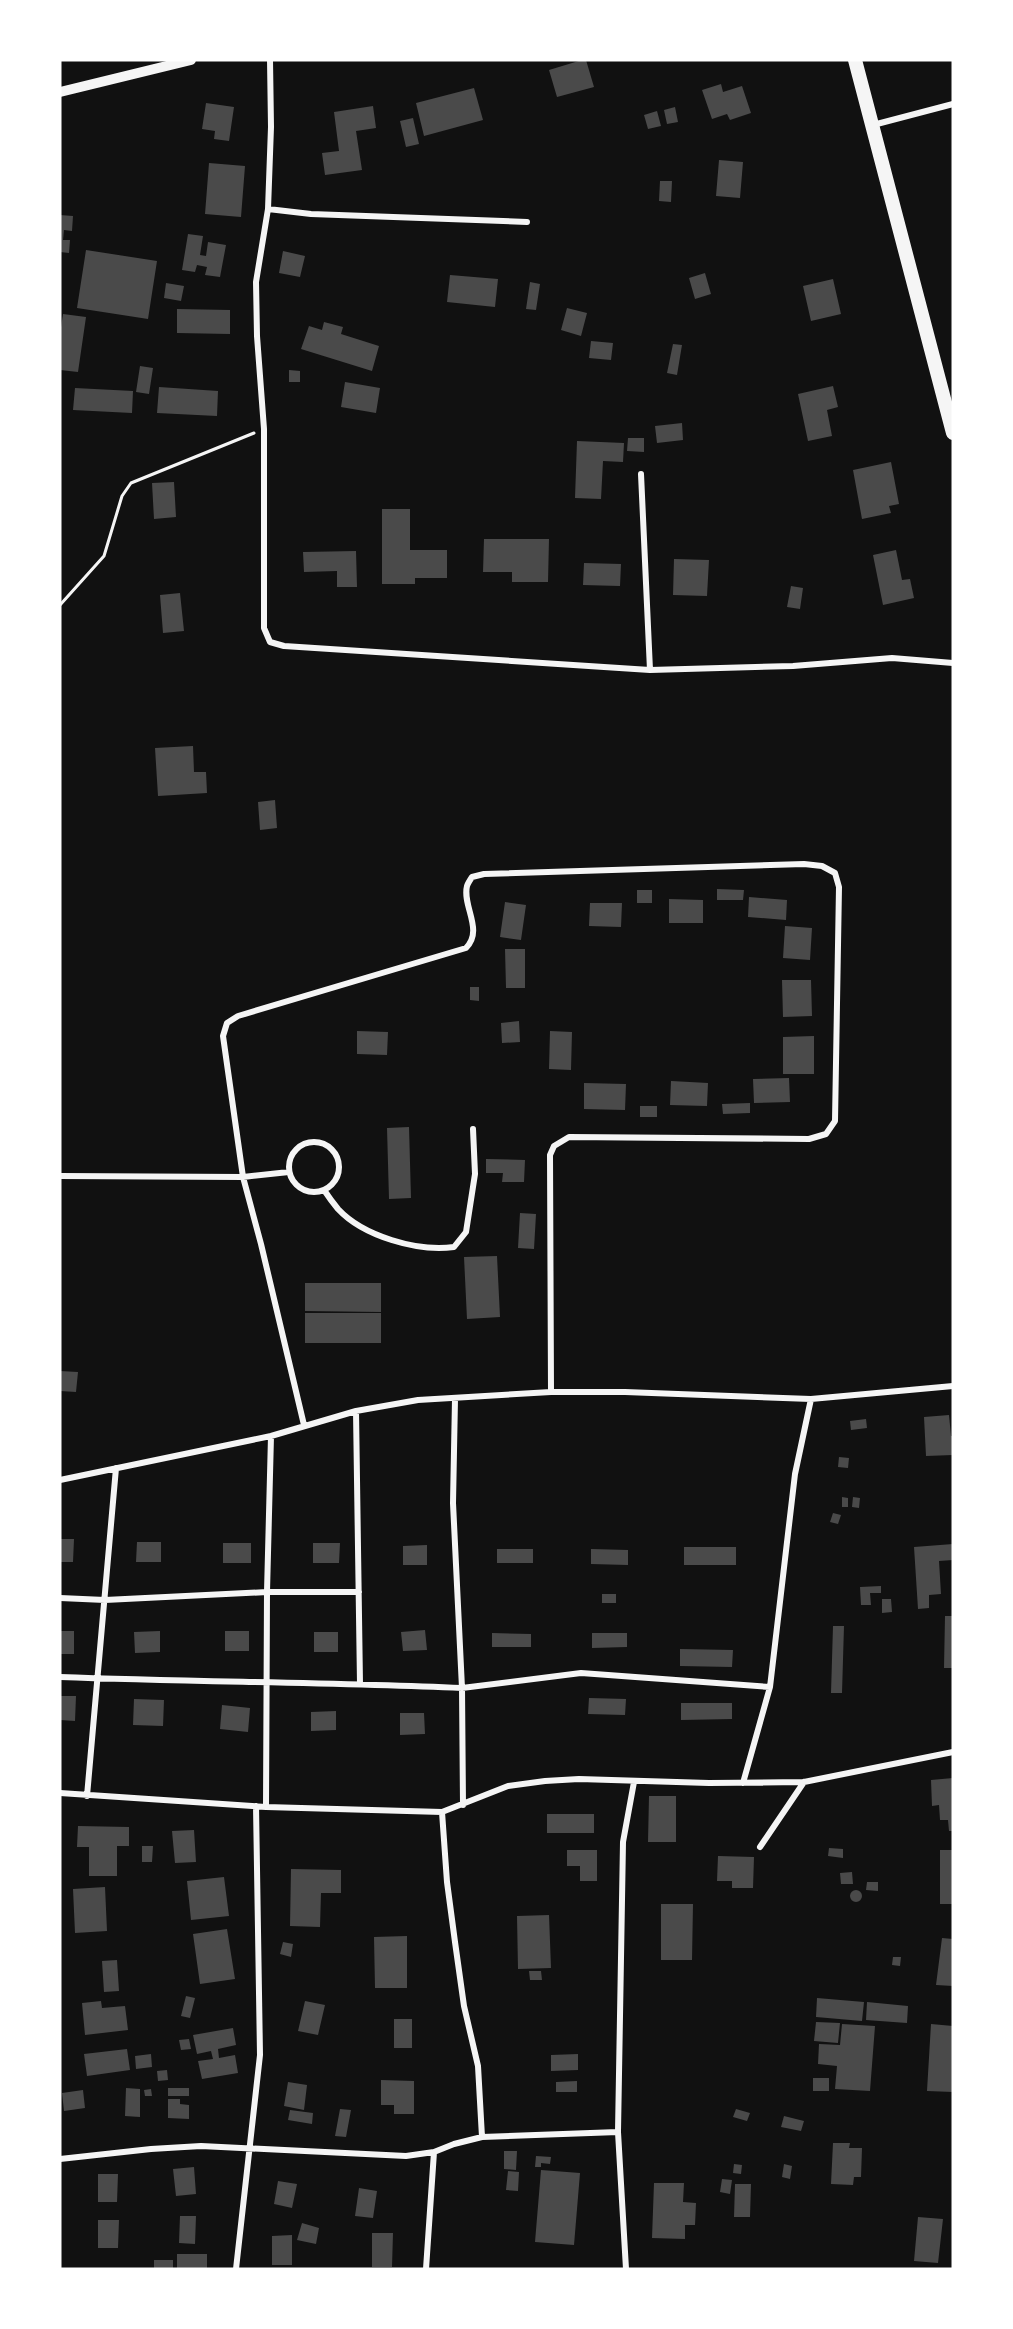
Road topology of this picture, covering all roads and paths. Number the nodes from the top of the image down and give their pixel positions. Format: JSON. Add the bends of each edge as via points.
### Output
{"nodes":[{"id":1,"x":191,"y":60,"type":"edge"},
{"id":2,"x":270,"y":60,"type":"edge"},
{"id":3,"x":855,"y":60,"type":"edge"},
{"id":4,"x":60,"y":92,"type":"edge"},
{"id":5,"x":953,"y":104,"type":"edge"},
{"id":6,"x":873,"y":125,"type":"junction"},
{"id":7,"x":268,"y":208,"type":"junction"},
{"id":8,"x":527,"y":222,"type":"dead end"},
{"id":9,"x":264,"y":429,"type":"junction"},
{"id":10,"x":953,"y":433,"type":"edge"},
{"id":11,"x":641,"y":474,"type":"dead end"},
{"id":12,"x":60,"y":605,"type":"edge"},
{"id":13,"x":953,"y":663,"type":"edge"},
{"id":14,"x":650,"y":670,"type":"junction"},
{"id":15,"x":473,"y":1129,"type":"dead end"},
{"id":16,"x":289,"y":1172,"type":"junction"},
{"id":17,"x":60,"y":1176,"type":"edge"},
{"id":18,"x":243,"y":1177,"type":"junction"},
{"id":19,"x":324,"y":1190,"type":"junction"},
{"id":20,"x":953,"y":1386,"type":"edge"},
{"id":21,"x":551,"y":1392,"type":"junction"},
{"id":22,"x":455,"y":1399,"type":"junction"},
{"id":23,"x":811,"y":1399,"type":"junction"},
{"id":24,"x":356,"y":1411,"type":"junction"},
{"id":25,"x":304,"y":1425,"type":"junction"},
{"id":26,"x":271,"y":1436,"type":"junction"},
{"id":27,"x":116,"y":1468,"type":"junction"},
{"id":28,"x":60,"y":1480,"type":"edge"},
{"id":29,"x":267,"y":1592,"type":"junction"},
{"id":30,"x":359,"y":1592,"type":"junction"},
{"id":31,"x":60,"y":1598,"type":"edge"},
{"id":32,"x":105,"y":1600,"type":"junction"},
{"id":33,"x":60,"y":1677,"type":"edge"},
{"id":34,"x":97,"y":1678,"type":"junction"},
{"id":35,"x":267,"y":1684,"type":"junction"},
{"id":36,"x":360,"y":1684,"type":"junction"},
{"id":37,"x":770,"y":1687,"type":"junction"},
{"id":38,"x":462,"y":1688,"type":"junction"},
{"id":39,"x":953,"y":1752,"type":"edge"},
{"id":40,"x":634,"y":1782,"type":"junction"},
{"id":41,"x":804,"y":1782,"type":"junction"},
{"id":42,"x":743,"y":1783,"type":"junction"},
{"id":43,"x":60,"y":1793,"type":"edge"},
{"id":44,"x":87,"y":1796,"type":"junction"},
{"id":45,"x":463,"y":1805,"type":"junction"},
{"id":46,"x":256,"y":1806,"type":"junction"},
{"id":47,"x":266,"y":1807,"type":"junction"},
{"id":48,"x":442,"y":1812,"type":"junction"},
{"id":49,"x":760,"y":1847,"type":"dead end"},
{"id":50,"x":618,"y":2132,"type":"junction"},
{"id":51,"x":482,"y":2137,"type":"junction"},
{"id":52,"x":248,"y":2149,"type":"junction"},
{"id":53,"x":434,"y":2152,"type":"junction"},
{"id":54,"x":60,"y":2159,"type":"edge"},
{"id":55,"x":236,"y":2269,"type":"edge"},
{"id":56,"x":426,"y":2269,"type":"edge"},
{"id":57,"x":626,"y":2269,"type":"edge"}],
"edges":[{"from":1,"to":4,"type":"street"},
{"from":2,"to":7,"type":"street"},
{"from":3,"to":6,"type":"main road"},
{"from":5,"to":6,"type":"street"},
{"from":6,"to":10,"type":"main road"},
{"from":7,"to":8,"type":"street","via":[[322,215]]},
{"from":7,"to":9,"type":"street","via":[[256,282]]},
{"from":9,"to":12,"type":"path","via":[[131,483],[122,496],[104,556]]},
{"from":9,"to":14,"type":"street","via":[[264,628],[270,642]]},
{"from":11,"to":14,"type":"street"},
{"from":13,"to":14,"type":"street","via":[[892,658],[793,666]]},
{"from":15,"to":19,"type":"street","via":[[475,1174],[466,1232],[454,1247],[415,1247],[361,1227],[339,1210]]},
{"from":16,"to":18,"type":"street"},
{"from":16,"to":19,"type":"street","via":[[302,1189]]},
{"from":16,"to":19,"type":"street","via":[[293,1153],[310,1142],[320,1143],[336,1156],[338,1165],[332,1184]]},
{"from":17,"to":18,"type":"street"},
{"from":18,"to":21,"type":"street","via":[[224,1036],[227,1023],[238,1016],[466,948],[473,933],[467,886],[472,878],[484,873],[804,864],[822,866],[835,873],[839,887],[835,1121],[826,1134],[809,1139],[569,1137],[554,1146],[550,1155]]},
{"from":18,"to":25,"type":"street"},
{"from":20,"to":23,"type":"street"},
{"from":21,"to":22,"type":"street"},
{"from":21,"to":23,"type":"street"},
{"from":22,"to":24,"type":"street","via":[[418,1400]]},
{"from":22,"to":38,"type":"street","via":[[453,1503]]},
{"from":23,"to":37,"type":"street","via":[[795,1474]]},
{"from":24,"to":25,"type":"street"},
{"from":24,"to":30,"type":"street"},
{"from":25,"to":26,"type":"street"},
{"from":26,"to":27,"type":"street"},
{"from":26,"to":29,"type":"street"},
{"from":27,"to":28,"type":"street"},
{"from":27,"to":32,"type":"street"},
{"from":29,"to":30,"type":"street"},
{"from":29,"to":32,"type":"street"},
{"from":29,"to":35,"type":"street"},
{"from":30,"to":36,"type":"street"},
{"from":31,"to":32,"type":"street"},
{"from":32,"to":34,"type":"street"},
{"from":33,"to":34,"type":"street"},
{"from":34,"to":35,"type":"street"},
{"from":34,"to":44,"type":"street"},
{"from":35,"to":36,"type":"street"},
{"from":35,"to":47,"type":"street"},
{"from":36,"to":38,"type":"street"},
{"from":37,"to":38,"type":"street","via":[[581,1673]]},
{"from":37,"to":42,"type":"street"},
{"from":38,"to":45,"type":"street"},
{"from":39,"to":41,"type":"street"},
{"from":40,"to":42,"type":"street"},
{"from":40,"to":45,"type":"street","via":[[545,1781],[508,1786]]},
{"from":40,"to":50,"type":"street","via":[[623,1842]]},
{"from":41,"to":42,"type":"street"},
{"from":41,"to":49,"type":"street"},
{"from":43,"to":44,"type":"street"},
{"from":44,"to":46,"type":"street"},
{"from":45,"to":48,"type":"street"},
{"from":46,"to":47,"type":"street"},
{"from":46,"to":52,"type":"street","via":[[260,2055]]},
{"from":47,"to":48,"type":"street"},
{"from":48,"to":51,"type":"street","via":[[464,2006],[478,2066]]},
{"from":50,"to":51,"type":"street"},
{"from":50,"to":57,"type":"street"},
{"from":51,"to":53,"type":"street"},
{"from":52,"to":53,"type":"street","via":[[395,2156]]},
{"from":52,"to":54,"type":"street","via":[[201,2145]]},
{"from":52,"to":55,"type":"street"},
{"from":53,"to":56,"type":"street"}]}
